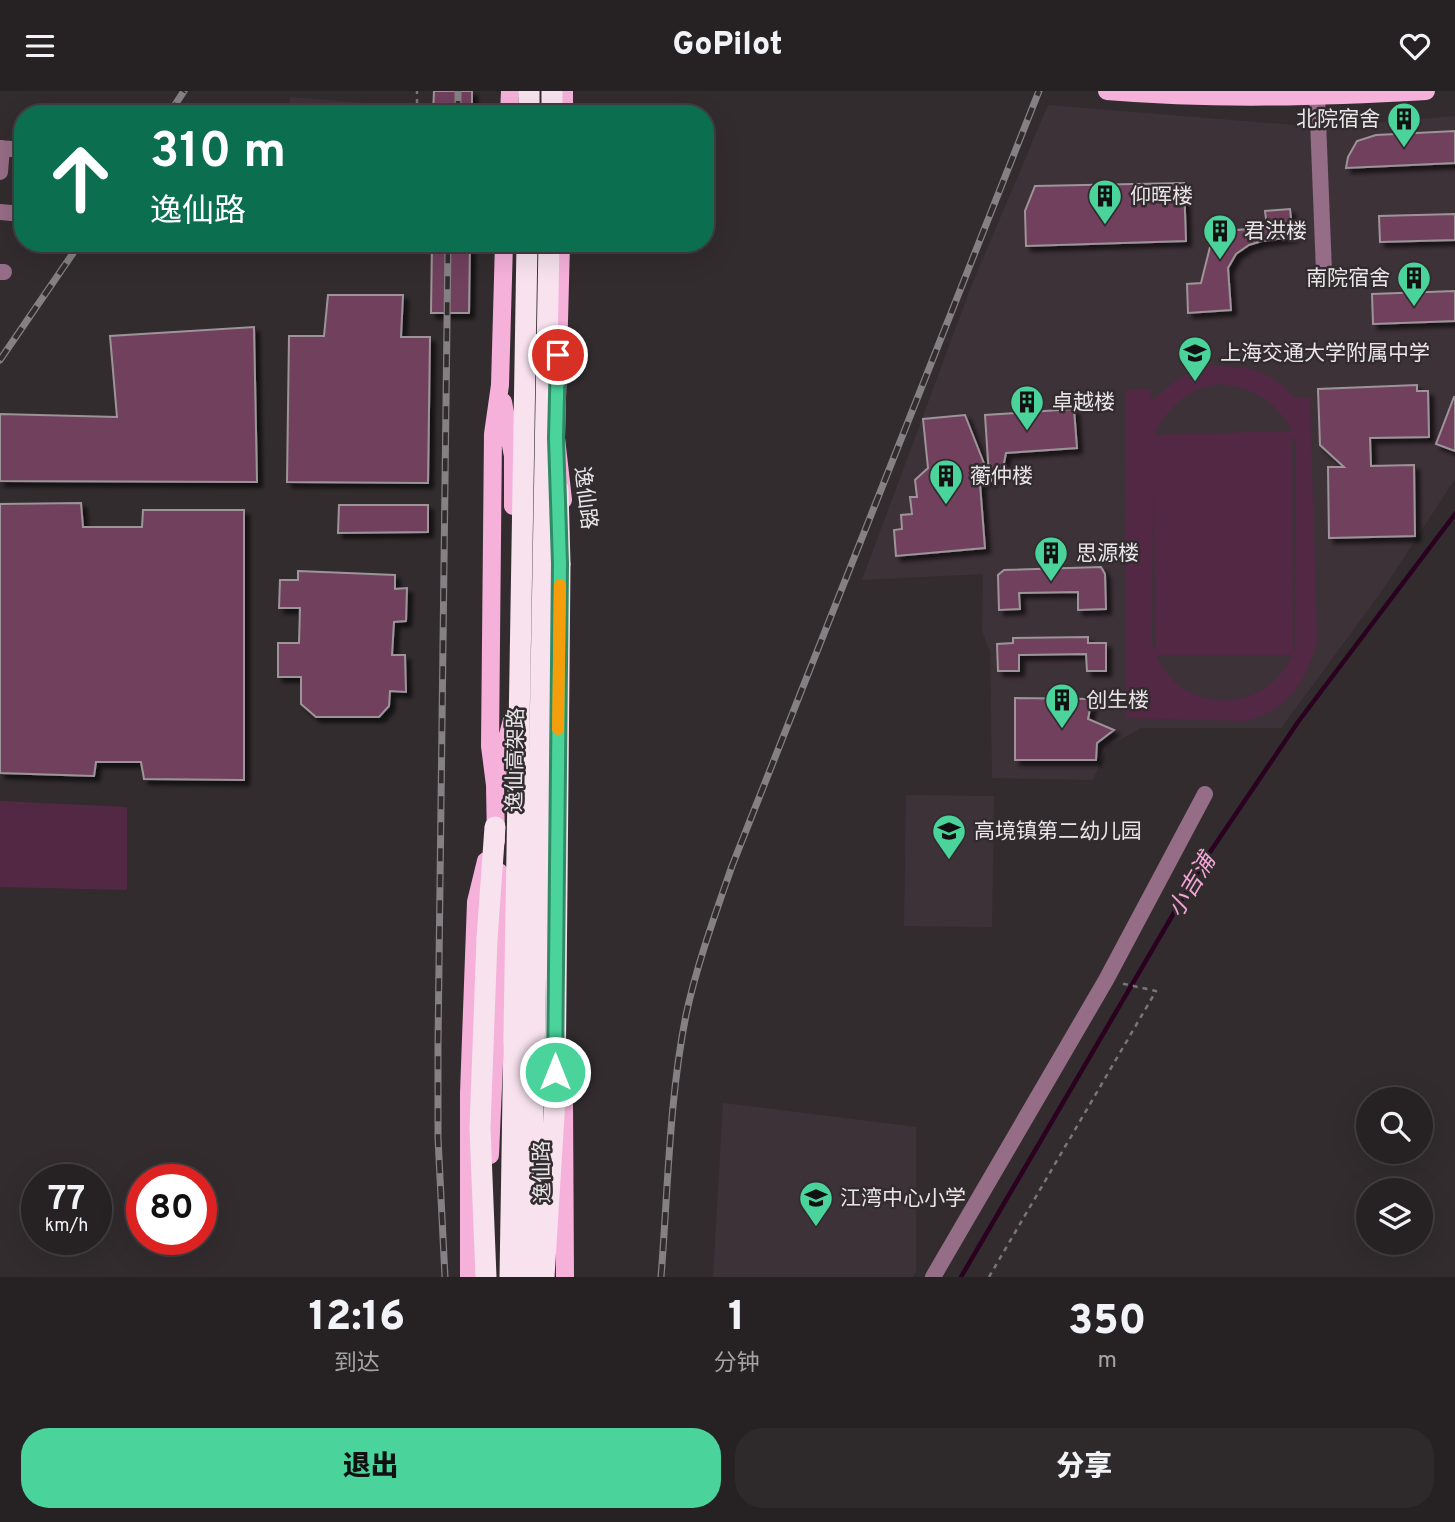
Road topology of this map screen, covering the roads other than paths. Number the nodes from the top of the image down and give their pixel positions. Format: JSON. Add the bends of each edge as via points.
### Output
{"nodes":[{"id":1,"x":1107,"y":91,"type":"edge"},
{"id":2,"x":1426,"y":91,"type":"edge"},
{"id":3,"x":1317,"y":96,"type":"junction"},
{"id":4,"x":1,"y":148,"type":"edge"},
{"id":5,"x":0,"y":172,"type":"edge"},
{"id":6,"x":504,"y":252,"type":"edge"},
{"id":7,"x":527,"y":252,"type":"edge"},
{"id":8,"x":550,"y":252,"type":"edge"},
{"id":9,"x":562,"y":252,"type":"edge"},
{"id":10,"x":1324,"y":272,"type":"dead end"},
{"id":11,"x":556,"y":438,"type":"junction"},
{"id":12,"x":1205,"y":794,"type":"dead end"},
{"id":13,"x":495,"y":827,"type":"junction"},
{"id":14,"x":537,"y":1028,"type":"junction"},
{"id":15,"x":564,"y":1074,"type":"junction"},
{"id":16,"x":469,"y":1277,"type":"edge"},
{"id":17,"x":485,"y":1277,"type":"edge"},
{"id":18,"x":510,"y":1277,"type":"edge"},
{"id":19,"x":532,"y":1277,"type":"edge"},
{"id":20,"x":544,"y":1277,"type":"edge"},
{"id":21,"x":565,"y":1277,"type":"edge"},
{"id":22,"x":933,"y":1277,"type":"edge"}],
"edges":[{"from":1,"to":3,"type":"main road","via":[[1162,96]]},
{"from":2,"to":3,"type":"main road"},
{"from":3,"to":10,"type":"street"},
{"from":4,"to":5,"type":"street"},
{"from":6,"to":13,"type":"main road","via":[[500,385],[513,456],[513,722],[495,785]]},
{"from":7,"to":18,"type":"highway","name":"逸仙高架路"},
{"from":8,"to":19,"type":"highway","name":"逸仙高架路"},
{"from":9,"to":11,"type":"main road","name":"逸仙路"},
{"from":11,"to":14,"type":"main road","name":"逸仙路","via":[[545,535]]},
{"from":11,"to":15,"type":"main road","name":"逸仙路","via":[[569,544]]},
{"from":11,"to":20,"type":"highway","bridge":true,"via":[[560,564],[555,1099]]},
{"from":12,"to":22,"type":"street","via":[[1106,980]]},
{"from":13,"to":16,"type":"main road","via":[[476,902]]},
{"from":13,"to":17,"type":"highway","bridge":true,"via":[[480,1128]]},
{"from":13,"to":17,"type":"main road","via":[[501,902]]},
{"from":14,"to":15,"type":"main road"},
{"from":14,"to":19,"type":"main road","name":"逸仙路"},
{"from":15,"to":21,"type":"main road","name":"逸仙路"}]}
